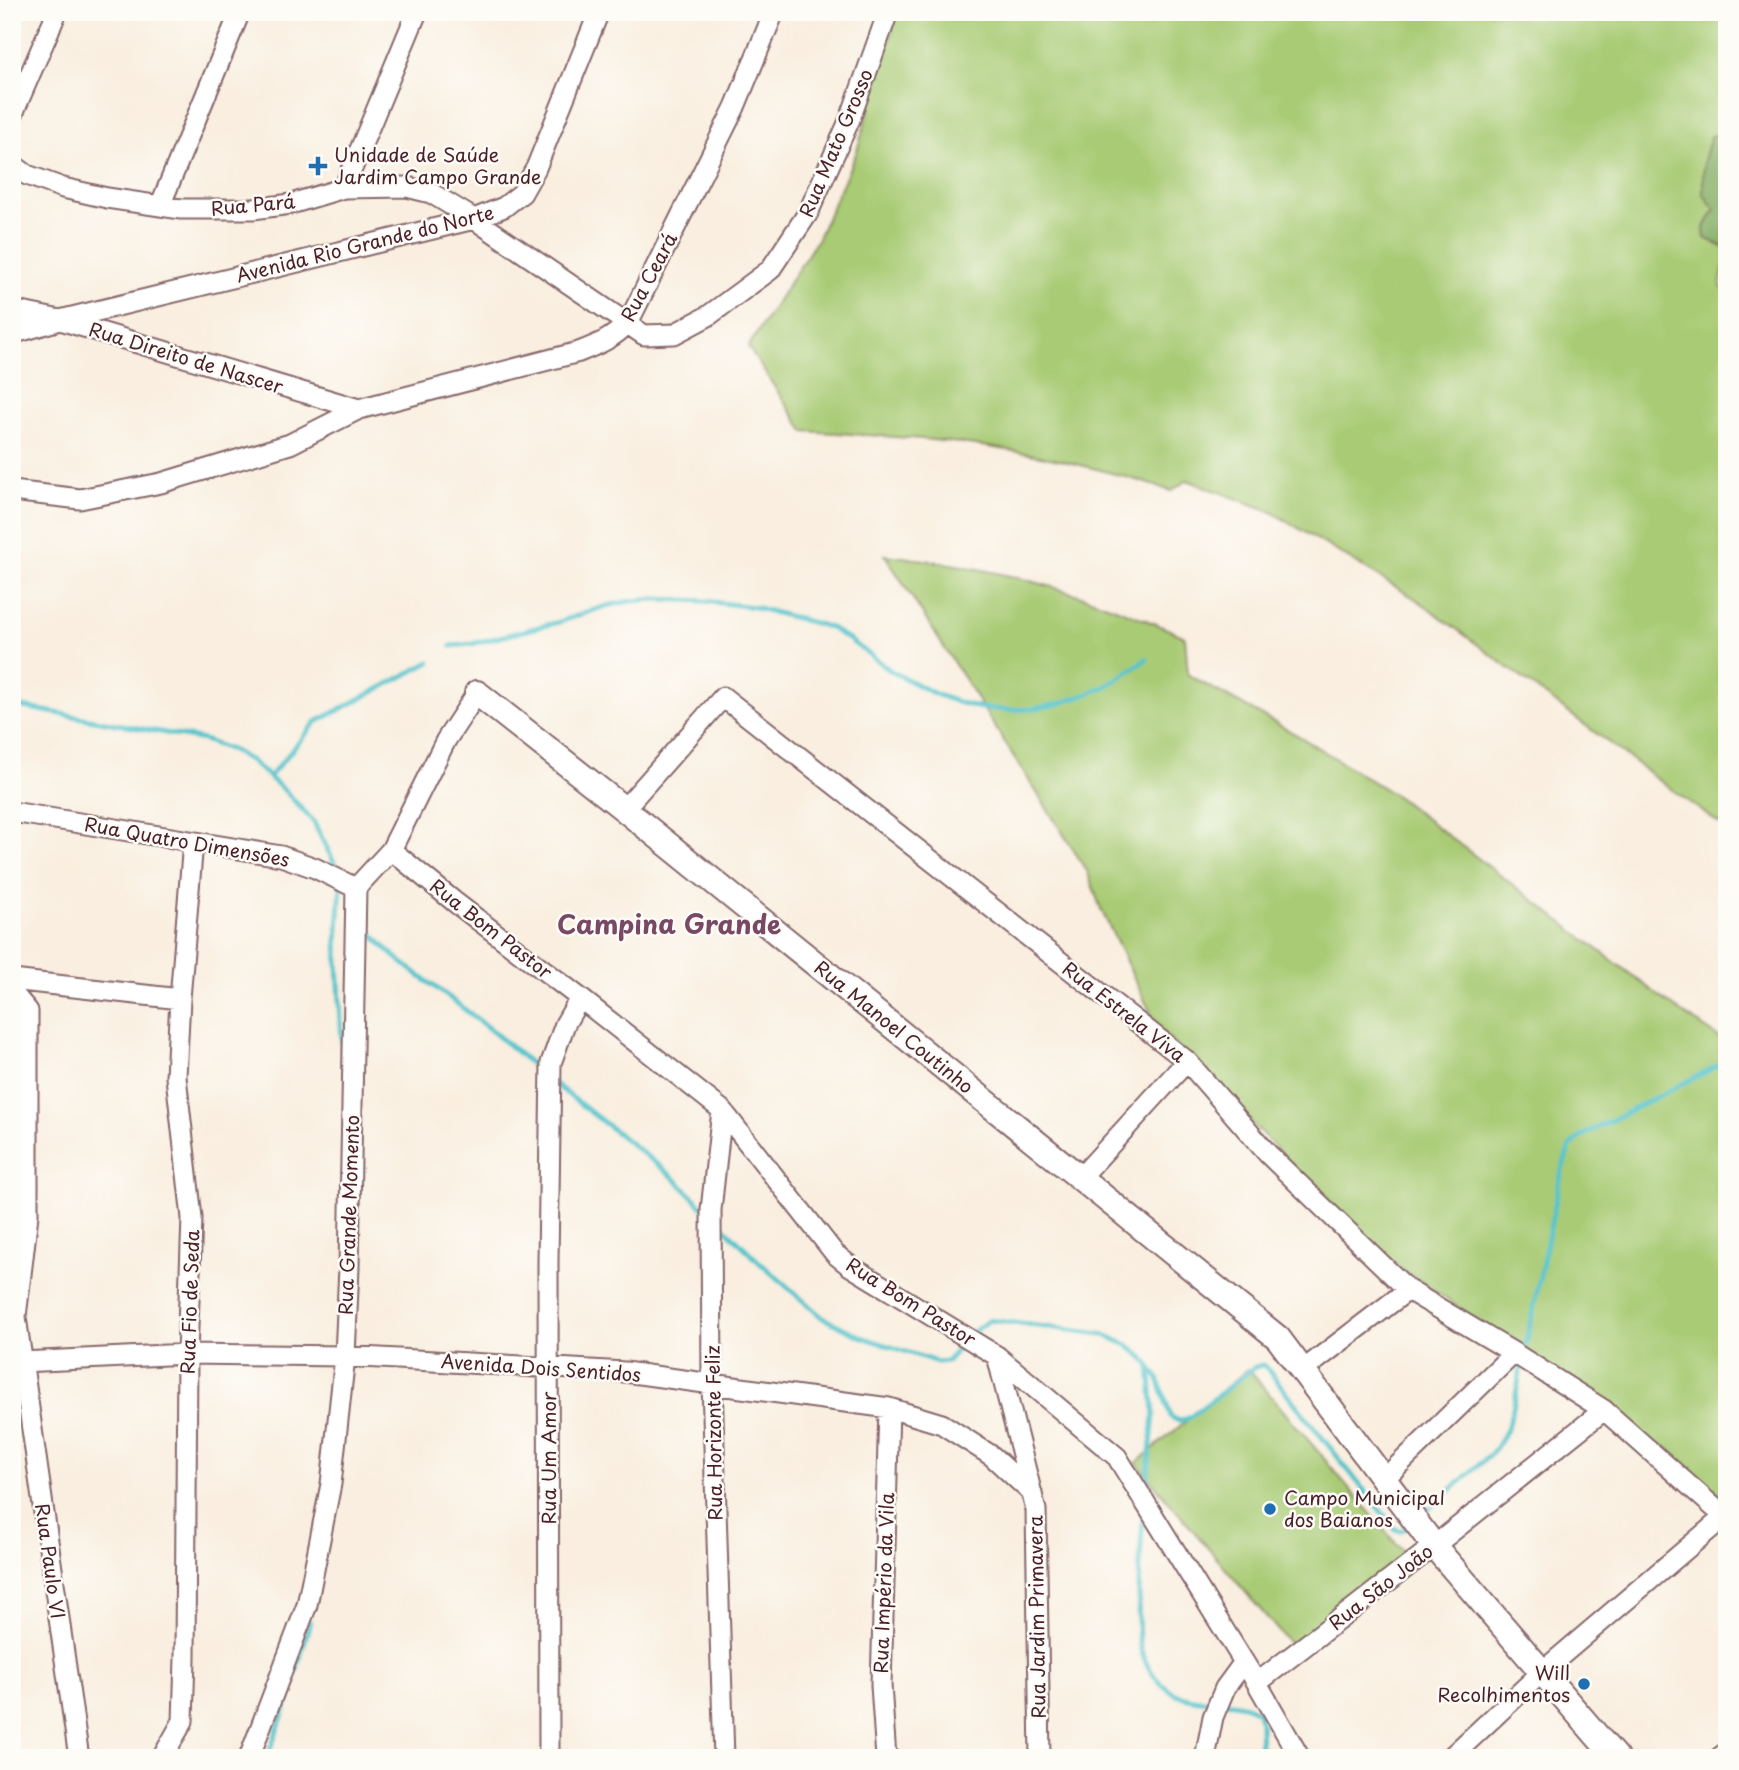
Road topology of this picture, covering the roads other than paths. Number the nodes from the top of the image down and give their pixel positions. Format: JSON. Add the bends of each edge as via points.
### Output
{"nodes":[{"id":1,"x":57,"y":12,"type":"edge"},
{"id":2,"x":240,"y":12,"type":"edge"},
{"id":3,"x":416,"y":12,"type":"edge"},
{"id":4,"x":599,"y":12,"type":"edge"},
{"id":5,"x":774,"y":12,"type":"edge"},
{"id":6,"x":888,"y":12,"type":"edge"},
{"id":7,"x":12,"y":116,"type":"edge"},
{"id":8,"x":12,"y":164,"type":"edge"},
{"id":9,"x":344,"y":188,"type":"junction"},
{"id":10,"x":160,"y":206,"type":"junction"},
{"id":11,"x":474,"y":219,"type":"junction"},
{"id":12,"x":12,"y":310,"type":"edge"},
{"id":13,"x":60,"y":320,"type":"junction"},
{"id":14,"x":628,"y":323,"type":"junction"},
{"id":15,"x":12,"y":334,"type":"edge"},
{"id":16,"x":359,"y":409,"type":"junction"},
{"id":17,"x":12,"y":491,"type":"edge"},
{"id":18,"x":477,"y":693,"type":"joint"},
{"id":19,"x":624,"y":810,"type":"junction"},
{"id":20,"x":12,"y":812,"type":"edge"},
{"id":21,"x":193,"y":842,"type":"junction"},
{"id":22,"x":391,"y":850,"type":"junction"},
{"id":23,"x":356,"y":888,"type":"junction"},
{"id":24,"x":12,"y":980,"type":"edge"},
{"id":25,"x":12,"y":992,"type":"edge"},
{"id":26,"x":580,"y":998,"type":"junction"},
{"id":27,"x":180,"y":999,"type":"junction"},
{"id":28,"x":1187,"y":1061,"type":"junction"},
{"id":29,"x":722,"y":1110,"type":"junction"},
{"id":30,"x":1080,"y":1178,"type":"junction"},
{"id":31,"x":20,"y":1217,"type":"edge"},
{"id":32,"x":1408,"y":1290,"type":"junction"},
{"id":33,"x":1514,"y":1353,"type":"junction"},
{"id":34,"x":187,"y":1354,"type":"junction"},
{"id":35,"x":345,"y":1356,"type":"junction"},
{"id":36,"x":998,"y":1356,"type":"junction"},
{"id":37,"x":21,"y":1362,"type":"junction"},
{"id":38,"x":549,"y":1367,"type":"junction"},
{"id":39,"x":1302,"y":1371,"type":"junction"},
{"id":40,"x":712,"y":1384,"type":"junction"},
{"id":41,"x":889,"y":1408,"type":"junction"},
{"id":42,"x":1604,"y":1410,"type":"junction"},
{"id":43,"x":1384,"y":1479,"type":"junction"},
{"id":44,"x":1032,"y":1493,"type":"junction"},
{"id":45,"x":1725,"y":1518,"type":"edge"},
{"id":46,"x":1434,"y":1546,"type":"junction"},
{"id":47,"x":1244,"y":1662,"type":"junction"},
{"id":48,"x":1543,"y":1671,"type":"junction"},
{"id":49,"x":1257,"y":1683,"type":"junction"},
{"id":50,"x":1727,"y":1752,"type":"edge"},
{"id":51,"x":79,"y":1758,"type":"edge"},
{"id":52,"x":162,"y":1758,"type":"edge"},
{"id":53,"x":248,"y":1758,"type":"edge"},
{"id":54,"x":549,"y":1758,"type":"edge"},
{"id":55,"x":724,"y":1758,"type":"edge"},
{"id":56,"x":886,"y":1758,"type":"edge"},
{"id":57,"x":1040,"y":1758,"type":"edge"},
{"id":58,"x":1205,"y":1758,"type":"edge"},
{"id":59,"x":1300,"y":1758,"type":"edge"},
{"id":60,"x":1450,"y":1758,"type":"edge"},
{"id":61,"x":1616,"y":1758,"type":"edge"},
{"id":62,"x":1719,"y":1758,"type":"edge"}],
"edges":[{"from":1,"to":7,"type":"street"},
{"from":2,"to":10,"type":"street"},
{"from":3,"to":9,"type":"street"},
{"from":4,"to":11,"type":"street","name":"Avenida Rio Grande do Norte","via":[[522,194]]},
{"from":5,"to":14,"type":"street","name":"Rua Ceará","via":[[735,107]]},
{"from":6,"to":14,"type":"street","name":"Rua Mato Grosso","via":[[850,119],[808,213],[770,270],[708,316],[674,334],[644,335]]},
{"from":8,"to":10,"type":"street","name":"Rua Pará","via":[[27,175],[63,188]]},
{"from":9,"to":10,"type":"street","name":"Rua Pará","via":[[291,204],[253,209]]},
{"from":9,"to":11,"type":"street","name":"Rua Pará","via":[[407,187],[431,193]]},
{"from":11,"to":13,"type":"street","name":"Avenida Rio Grande do Norte"},
{"from":11,"to":14,"type":"street","name":"Rua Pará"},
{"from":12,"to":13,"type":"street","name":"Rua Direito de Nascer"},
{"from":13,"to":15,"type":"street","name":"Avenida Rio Grande do Norte"},
{"from":13,"to":16,"type":"street","name":"Rua Direito de Nascer"},
{"from":14,"to":16,"type":"street","name":"Rua Ceará","via":[[616,335],[579,352]]},
{"from":16,"to":17,"type":"street","name":"Rua Ceará","via":[[290,444],[161,483],[80,499]]},
{"from":18,"to":19,"type":"street","name":"Rua Manoel Coutinho"},
{"from":18,"to":22,"type":"street","via":[[446,740]]},
{"from":19,"to":28,"type":"street","name":"Rua Estrela Viva","via":[[723,697]]},
{"from":19,"to":30,"type":"street","name":"Rua Manoel Coutinho"},
{"from":20,"to":21,"type":"street","name":"Rua Quatro Dimensões"},
{"from":21,"to":23,"type":"street","name":"Rua Quatro Dimensões","via":[[281,856]]},
{"from":21,"to":27,"type":"street","name":"Rua Fio de Seda"},
{"from":22,"to":23,"type":"street"},
{"from":22,"to":26,"type":"street","name":"Rua Bom Pastor"},
{"from":23,"to":35,"type":"street","name":"Rua Grande Momento"},
{"from":24,"to":27,"type":"street"},
{"from":25,"to":31,"type":"street","name":"Rua Paulo VI","via":[[28,1011]]},
{"from":26,"to":29,"type":"street","name":"Rua Bom Pastor"},
{"from":26,"to":38,"type":"street","name":"Rua Um Amor","via":[[551,1063]]},
{"from":27,"to":34,"type":"street","name":"Rua Fio de Seda","via":[[176,1077],[192,1218]]},
{"from":28,"to":30,"type":"street"},
{"from":28,"to":32,"type":"street","name":"Rua Estrela Viva","via":[[1268,1154]]},
{"from":29,"to":36,"type":"street","name":"Rua Bom Pastor","via":[[835,1254]]},
{"from":29,"to":40,"type":"street","name":"Rua Horizonte Feliz","via":[[711,1210]]},
{"from":30,"to":39,"type":"street","name":"Rua Manoel Coutinho","via":[[1278,1338]]},
{"from":31,"to":37,"type":"street","name":"Rua Paulo VI","via":[[16,1317]]},
{"from":32,"to":33,"type":"street","name":"Rua Estrela Viva"},
{"from":32,"to":39,"type":"street"},
{"from":33,"to":42,"type":"street","name":"Rua Estrela Viva"},
{"from":33,"to":43,"type":"street"},
{"from":34,"to":35,"type":"street","name":"Avenida Dois Sentidos"},
{"from":34,"to":37,"type":"street","name":"Avenida Dois Sentidos"},
{"from":34,"to":52,"type":"street","name":"Rua Fio de Seda","via":[[183,1721]]},
{"from":35,"to":38,"type":"street","name":"Avenida Dois Sentidos"},
{"from":35,"to":53,"type":"street","name":"Rua Grande Momento","via":[[331,1484],[307,1605]]},
{"from":36,"to":44,"type":"street","name":"Rua Jardim Primavera"},
{"from":36,"to":47,"type":"street","name":"Rua Bom Pastor","via":[[1117,1457]]},
{"from":37,"to":51,"type":"street","name":"Rua Paulo VI"},
{"from":38,"to":40,"type":"street","name":"Avenida Dois Sentidos"},
{"from":38,"to":54,"type":"street","name":"Rua Um Amor"},
{"from":39,"to":43,"type":"street","name":"Rua Manoel Coutinho"},
{"from":40,"to":41,"type":"street","name":"Avenida Dois Sentidos"},
{"from":40,"to":55,"type":"street","name":"Rua Horizonte Feliz"},
{"from":41,"to":44,"type":"street","name":"Avenida Dois Sentidos","via":[[942,1424],[992,1456]]},
{"from":41,"to":56,"type":"street","name":"Rua Império da Vila","via":[[881,1685]]},
{"from":42,"to":45,"type":"street","name":"Rua Estrela Viva"},
{"from":42,"to":46,"type":"street","name":"Rua São João"},
{"from":43,"to":46,"type":"street","name":"Rua Manoel Coutinho"},
{"from":44,"to":57,"type":"street","name":"Rua Jardim Primavera"},
{"from":45,"to":48,"type":"street"},
{"from":46,"to":48,"type":"street","name":"Rua Manoel Coutinho"},
{"from":46,"to":49,"type":"street","name":"Rua São João"},
{"from":47,"to":49,"type":"street","name":"Rua Bom Pastor"},
{"from":47,"to":58,"type":"street","via":[[1225,1688],[1213,1717]]},
{"from":48,"to":60,"type":"street"},
{"from":48,"to":61,"type":"street","name":"Rua Manoel Coutinho"},
{"from":49,"to":59,"type":"street","name":"Rua Bom Pastor"},
{"from":50,"to":62,"type":"street"}]}
